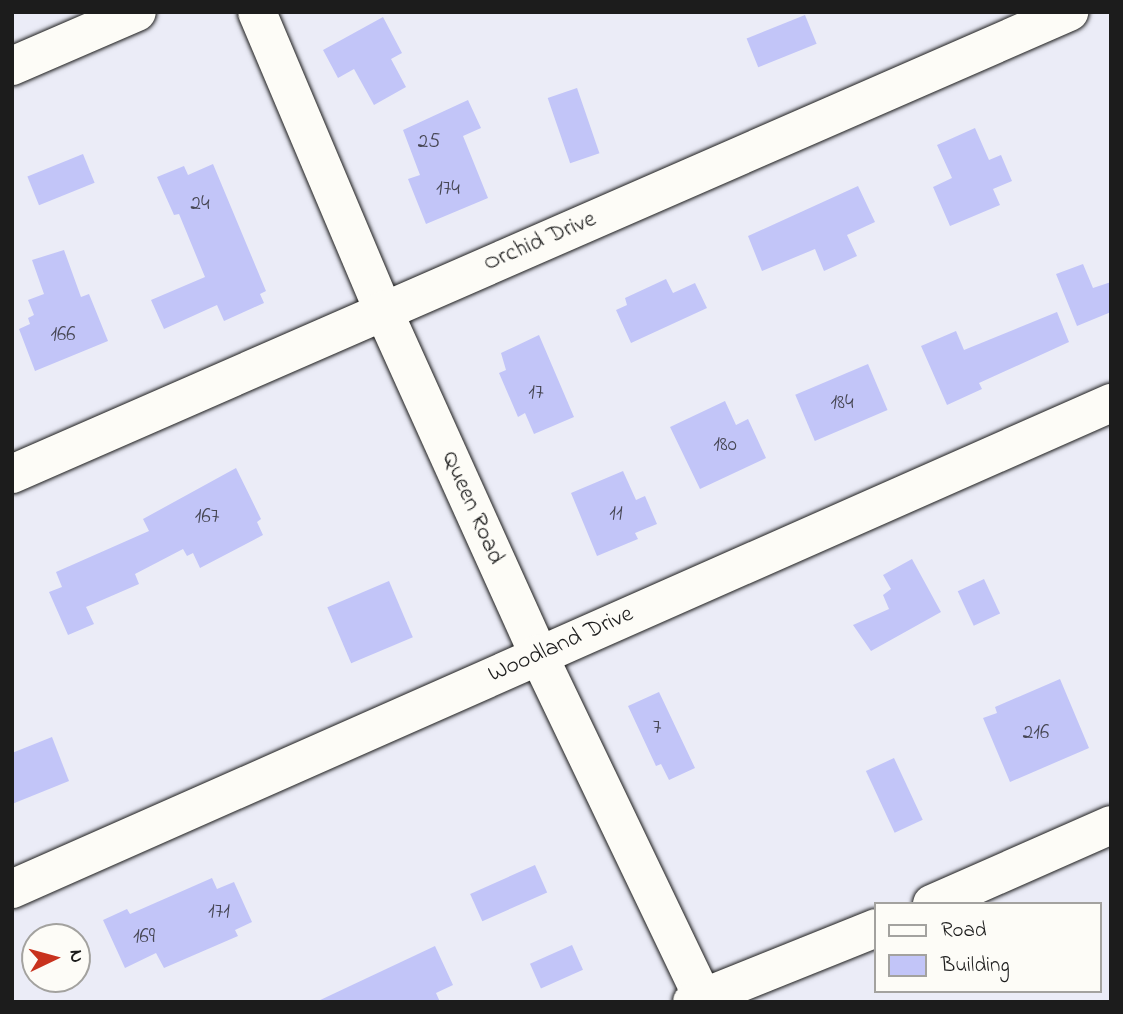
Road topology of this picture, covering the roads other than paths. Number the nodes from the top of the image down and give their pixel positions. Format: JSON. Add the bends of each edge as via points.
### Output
{"nodes":[{"id":1,"x":137,"y":12,"type":"edge"},
{"id":2,"x":257,"y":12,"type":"edge"},
{"id":3,"x":1069,"y":12,"type":"edge"},
{"id":4,"x":12,"y":66,"type":"edge"},
{"id":5,"x":383,"y":310,"type":"junction"},
{"id":6,"x":1111,"y":403,"type":"edge"},
{"id":7,"x":12,"y":474,"type":"edge"},
{"id":8,"x":538,"y":654,"type":"junction"},
{"id":9,"x":1111,"y":825,"type":"edge"},
{"id":10,"x":12,"y":889,"type":"edge"},
{"id":11,"x":937,"y":902,"type":"edge"},
{"id":12,"x":874,"y":929,"type":"edge"},
{"id":13,"x":697,"y":999,"type":"edge"}],
"edges":[{"from":1,"to":4,"type":"street"},
{"from":2,"to":5,"type":"street","name":"Queen Road"},
{"from":3,"to":5,"type":"street","name":"Orchid Drive"},
{"from":5,"to":7,"type":"street","name":"Orchid Drive"},
{"from":5,"to":8,"type":"street","name":"Queen Road"},
{"from":6,"to":8,"type":"street","name":"Woodland Drive"},
{"from":8,"to":10,"type":"street","name":"Woodland Drive"},
{"from":8,"to":13,"type":"street","name":"Queen Road"},
{"from":9,"to":11,"type":"street"},
{"from":12,"to":13,"type":"street"}]}
